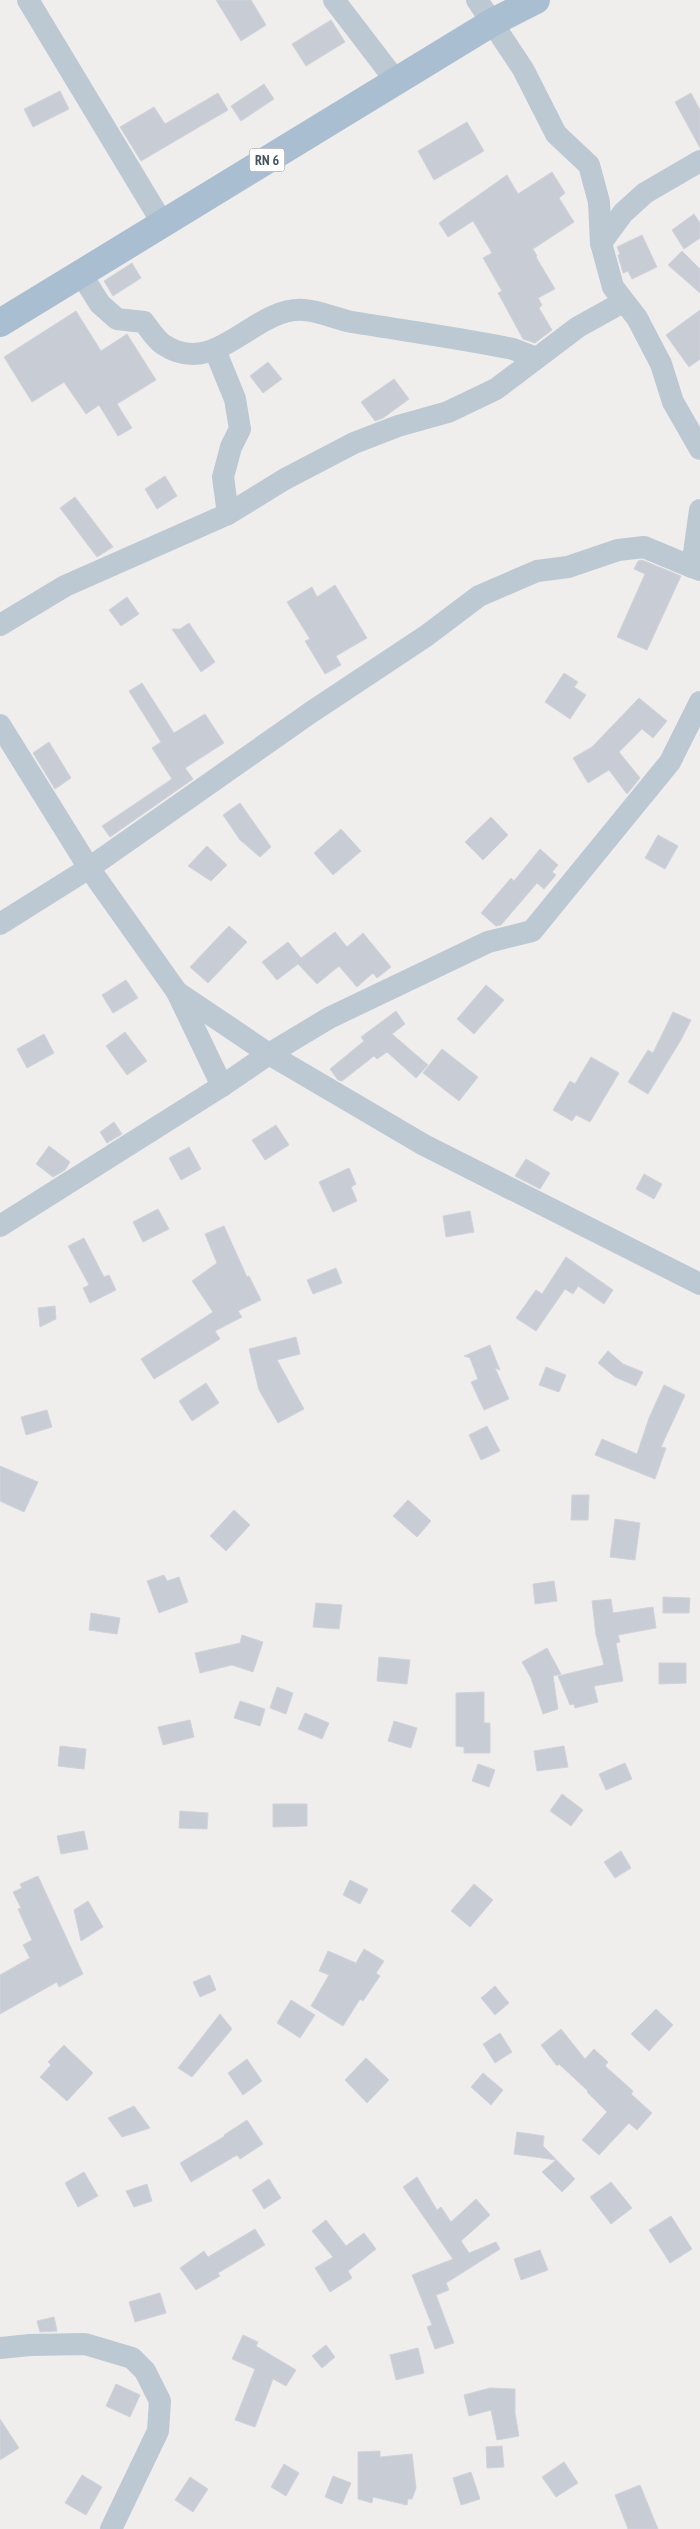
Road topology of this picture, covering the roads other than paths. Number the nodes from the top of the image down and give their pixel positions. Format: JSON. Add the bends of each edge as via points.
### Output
{"nodes":[{"id":1,"x":28,"y":0,"type":"edge"},
{"id":2,"x":334,"y":0,"type":"edge"},
{"id":3,"x":477,"y":0,"type":"edge"},
{"id":4,"x":536,"y":0,"type":"edge"},
{"id":5,"x":493,"y":22,"type":"junction"},
{"id":6,"x":396,"y":81,"type":"junction"},
{"id":7,"x":700,"y":161,"type":"edge"},
{"id":8,"x":163,"y":224,"type":"junction"},
{"id":9,"x":601,"y":243,"type":"junction"},
{"id":10,"x":81,"y":274,"type":"junction"},
{"id":11,"x":623,"y":302,"type":"junction"},
{"id":12,"x":0,"y":323,"type":"edge"},
{"id":13,"x":216,"y":350,"type":"junction"},
{"id":14,"x":536,"y":358,"type":"junction"},
{"id":15,"x":700,"y":449,"type":"edge"},
{"id":16,"x":700,"y":510,"type":"edge"},
{"id":17,"x":228,"y":514,"type":"junction"},
{"id":18,"x":696,"y":568,"type":"edge"},
{"id":19,"x":0,"y":624,"type":"edge"},
{"id":20,"x":700,"y":702,"type":"edge"},
{"id":21,"x":0,"y":725,"type":"edge"},
{"id":22,"x":89,"y":868,"type":"junction"},
{"id":23,"x":0,"y":924,"type":"edge"},
{"id":24,"x":177,"y":992,"type":"junction"},
{"id":25,"x":269,"y":1054,"type":"junction"},
{"id":26,"x":222,"y":1086,"type":"junction"},
{"id":27,"x":0,"y":1226,"type":"edge"},
{"id":28,"x":700,"y":1284,"type":"edge"},
{"id":29,"x":0,"y":2348,"type":"edge"},
{"id":30,"x":111,"y":2529,"type":"edge"}],
"edges":[{"from":1,"to":8,"type":"street"},
{"from":2,"to":6,"type":"street"},
{"from":3,"to":5,"type":"street"},
{"from":4,"to":5,"type":"main road","number":"RN 6"},
{"from":5,"to":6,"type":"main road","number":"RN 6"},
{"from":5,"to":9,"type":"street","via":[[556,134],[589,165],[599,202]]},
{"from":6,"to":8,"type":"main road","number":"RN 6"},
{"from":7,"to":9,"type":"street","via":[[645,193],[623,213]]},
{"from":8,"to":10,"type":"main road","number":"RN 6"},
{"from":9,"to":11,"type":"street","via":[[613,287]]},
{"from":10,"to":12,"type":"main road","number":"RN 6"},
{"from":10,"to":13,"type":"street","via":[[100,304],[117,319],[144,322],[162,344],[178,353]]},
{"from":11,"to":14,"type":"street","via":[[578,327]]},
{"from":11,"to":15,"type":"street","via":[[637,318],[661,364],[673,402]]},
{"from":13,"to":14,"type":"street","via":[[283,313],[304,310],[339,320],[513,349]]},
{"from":13,"to":17,"type":"street","via":[[235,399],[240,429],[231,447],[223,478]]},
{"from":14,"to":17,"type":"street","via":[[496,390],[448,412],[354,443],[285,479]]},
{"from":16,"to":18,"type":"street"},
{"from":17,"to":19,"type":"street","via":[[65,586]]},
{"from":18,"to":22,"type":"street","via":[[644,547],[618,550],[568,567],[537,571],[479,596]]},
{"from":20,"to":25,"type":"street","via":[[670,762],[532,931],[488,942],[408,979],[329,1018]]},
{"from":21,"to":22,"type":"street"},
{"from":22,"to":23,"type":"street"},
{"from":22,"to":24,"type":"street"},
{"from":24,"to":25,"type":"street"},
{"from":24,"to":26,"type":"street"},
{"from":25,"to":26,"type":"street"},
{"from":25,"to":28,"type":"street","via":[[424,1145]]},
{"from":26,"to":27,"type":"street"},
{"from":29,"to":30,"type":"street","via":[[85,2344],[132,2358],[145,2370],[160,2401],[158,2431]]}]}
